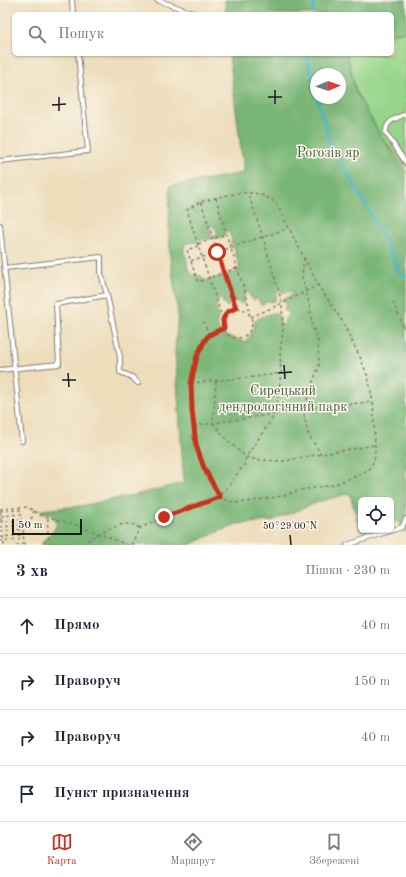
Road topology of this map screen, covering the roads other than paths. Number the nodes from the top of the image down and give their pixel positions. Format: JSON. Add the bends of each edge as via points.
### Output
{"nodes":[{"id":1,"x":72,"y":0,"type":"edge"},
{"id":2,"x":157,"y":0,"type":"edge"},
{"id":3,"x":73,"y":12,"type":"edge"},
{"id":4,"x":190,"y":12,"type":"edge"},
{"id":5,"x":78,"y":56,"type":"edge"},
{"id":6,"x":406,"y":114,"type":"edge"},
{"id":7,"x":0,"y":161,"type":"edge"},
{"id":8,"x":406,"y":163,"type":"edge"},
{"id":9,"x":0,"y":225,"type":"edge"},
{"id":10,"x":4,"y":268,"type":"junction"},
{"id":11,"x":107,"y":295,"type":"junction"},
{"id":12,"x":15,"y":369,"type":"junction"},
{"id":13,"x":0,"y":370,"type":"edge"},
{"id":14,"x":138,"y":383,"type":"dead end"},
{"id":15,"x":22,"y":441,"type":"dead end"},
{"id":16,"x":406,"y":519,"type":"edge"},
{"id":17,"x":347,"y":545,"type":"edge"}],
"edges":[{"from":1,"to":3,"type":"lane"},
{"from":2,"to":4,"type":"lane"},
{"from":5,"to":7,"type":"lane","via":[[88,151]]},
{"from":6,"to":8,"type":"lane","via":[[392,120],[386,129],[386,134]]},
{"from":9,"to":10,"type":"lane"},
{"from":10,"to":11,"type":"lane","via":[[101,257],[101,274]]},
{"from":10,"to":12,"type":"lane"},
{"from":11,"to":12,"type":"lane","via":[[56,304],[59,364]]},
{"from":11,"to":14,"type":"lane","via":[[120,357],[120,372]]},
{"from":12,"to":13,"type":"lane"},
{"from":12,"to":15,"type":"lane"},
{"from":16,"to":17,"type":"lane","via":[[402,527]]}]}
